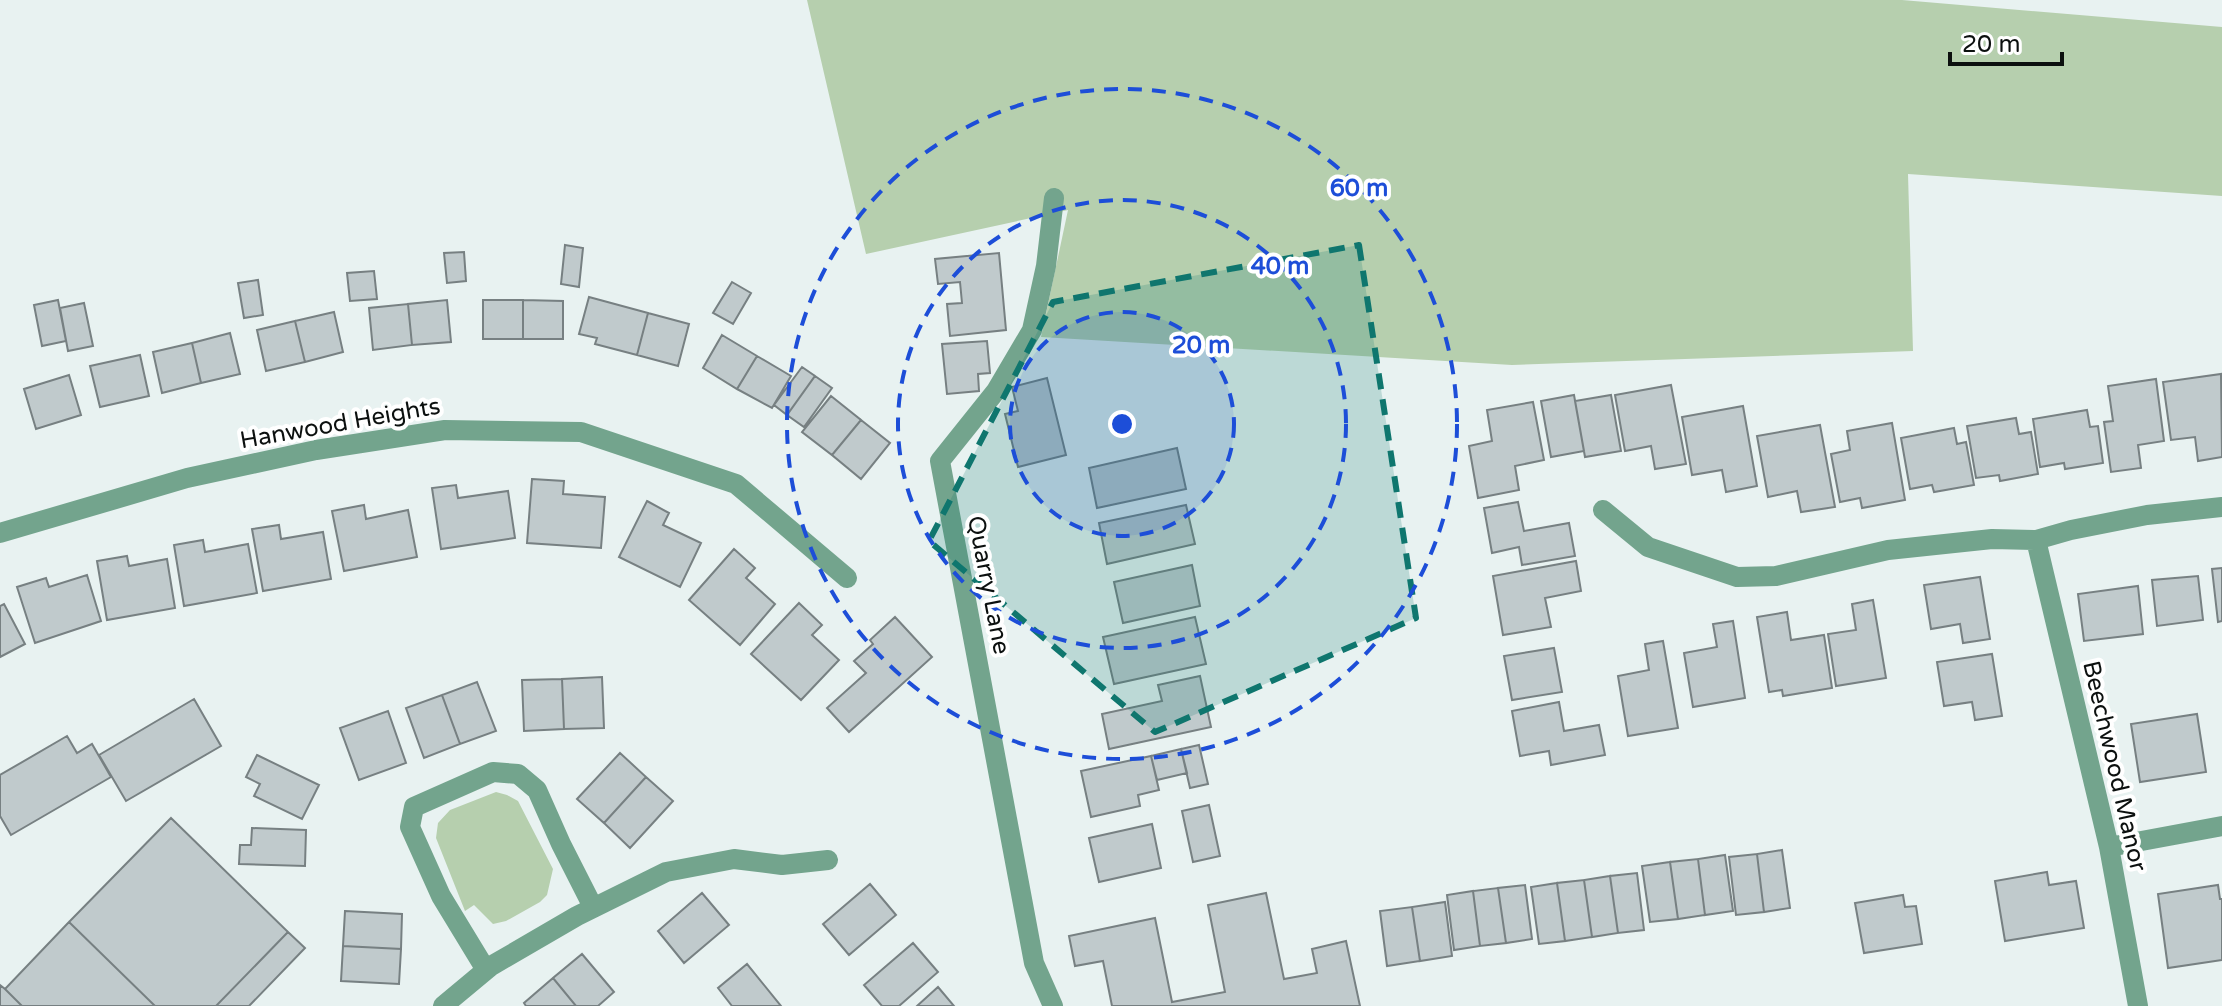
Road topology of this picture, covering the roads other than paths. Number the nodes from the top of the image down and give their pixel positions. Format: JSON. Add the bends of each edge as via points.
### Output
{"nodes":[{"id":1,"x":1054,"y":198,"type":"dead end"},
{"id":2,"x":2222,"y":507,"type":"edge"},
{"id":3,"x":1603,"y":510,"type":"dead end"},
{"id":4,"x":2,"y":525,"type":"edge"},
{"id":5,"x":2036,"y":540,"type":"junction"},
{"id":6,"x":847,"y":578,"type":"dead end"},
{"id":7,"x":2222,"y":826,"type":"edge"},
{"id":8,"x":2109,"y":847,"type":"junction"},
{"id":9,"x":828,"y":860,"type":"dead end"},
{"id":10,"x":593,"y":907,"type":"junction"},
{"id":11,"x":486,"y":970,"type":"junction"},
{"id":12,"x":443,"y":1006,"type":"edge"},
{"id":13,"x":1053,"y":1006,"type":"edge"},
{"id":14,"x":2138,"y":1006,"type":"edge"}],
"edges":[{"from":1,"to":13,"type":"street","name":"Quarry Lane","via":[[1032,330],[996,391],[940,461],[1034,963]]},
{"from":2,"to":5,"type":"street","via":[[2147,515]]},
{"from":3,"to":5,"type":"street","via":[[1648,547],[1737,577],[1776,576],[1888,550]]},
{"from":4,"to":6,"type":"street","name":"Hanwood Heights","via":[[316,450],[445,430],[581,432],[736,484]]},
{"from":5,"to":8,"type":"street","name":"Beechwood Manor"},
{"from":7,"to":8,"type":"street"},
{"from":8,"to":14,"type":"street","name":"Beechwood Manor"},
{"from":9,"to":10,"type":"street","via":[[782,865],[734,859],[666,872]]},
{"from":10,"to":11,"type":"street"},
{"from":10,"to":11,"type":"street","via":[[537,790],[518,774],[493,772],[414,807],[410,827],[441,896]]},
{"from":11,"to":12,"type":"street"}]}
